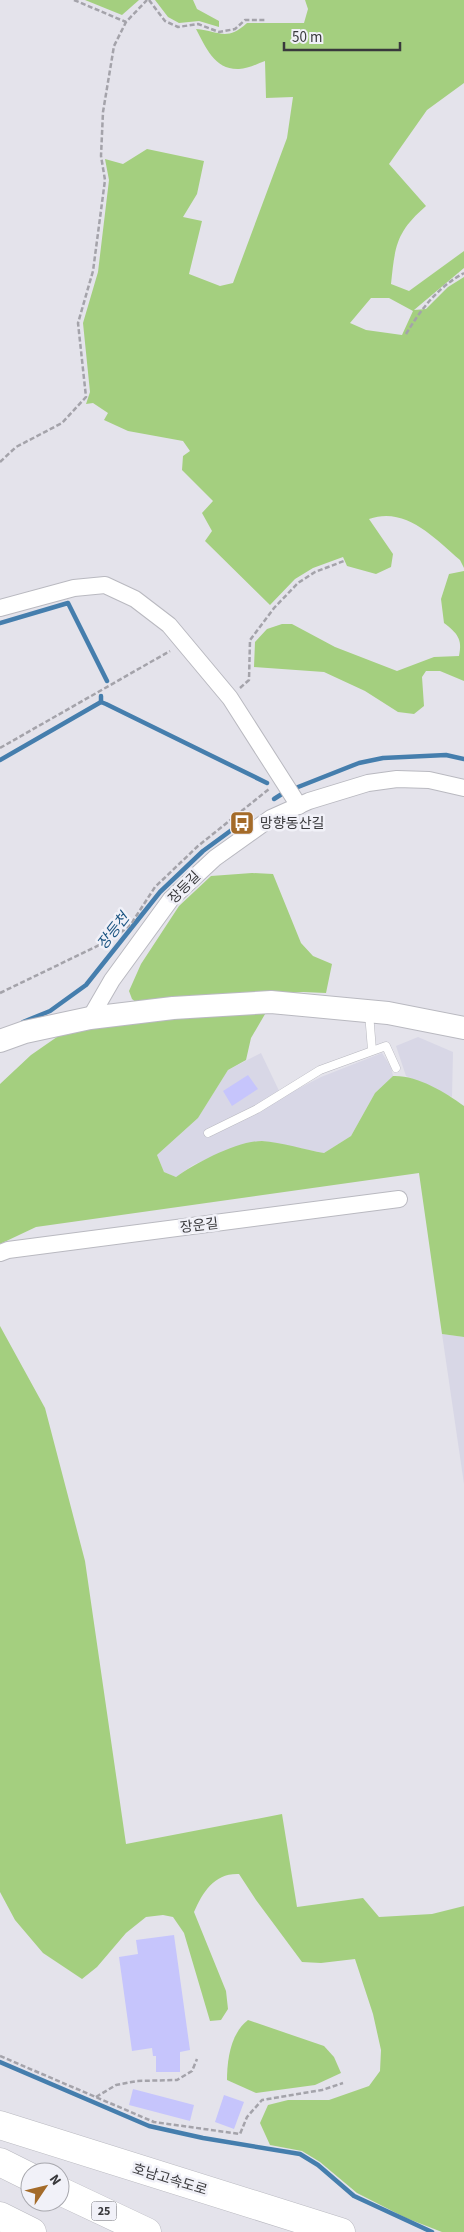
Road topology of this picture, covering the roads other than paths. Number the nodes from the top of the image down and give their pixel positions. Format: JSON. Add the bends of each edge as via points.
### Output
{"nodes":[{"id":1,"x":0,"y":608,"type":"edge"},
{"id":2,"x":464,"y":788,"type":"edge"},
{"id":3,"x":289,"y":790,"type":"junction"},
{"id":4,"x":369,"y":1011,"type":"junction"},
{"id":5,"x":90,"y":1018,"type":"junction"},
{"id":6,"x":464,"y":1028,"type":"edge"},
{"id":7,"x":0,"y":1041,"type":"edge"},
{"id":8,"x":372,"y":1050,"type":"junction"},
{"id":9,"x":396,"y":1068,"type":"dead end"},
{"id":10,"x":208,"y":1133,"type":"dead end"},
{"id":11,"x":399,"y":1199,"type":"dead end"},
{"id":12,"x":0,"y":1253,"type":"edge"},
{"id":13,"x":0,"y":2125,"type":"edge"},
{"id":14,"x":0,"y":2162,"type":"edge"},
{"id":15,"x":20,"y":2172,"type":"edge"},
{"id":16,"x":70,"y":2196,"type":"edge"},
{"id":17,"x":10,"y":2222,"type":"edge"},
{"id":18,"x":32,"y":2232,"type":"edge"},
{"id":19,"x":147,"y":2232,"type":"edge"},
{"id":20,"x":340,"y":2232,"type":"edge"}],
"edges":[{"from":1,"to":3,"type":"street","via":[[74,588],[105,585],[135,600],[169,625],[185,642],[230,698]]},
{"from":2,"to":3,"type":"street","name":"장등길","via":[[429,780],[397,780],[338,791]]},
{"from":3,"to":5,"type":"street","name":"장등길","via":[[271,818],[222,853],[171,899],[112,980]]},
{"from":4,"to":5,"type":"street","via":[[271,1002],[173,1008]]},
{"from":4,"to":6,"type":"street"},
{"from":4,"to":8,"type":"lane"},
{"from":5,"to":7,"type":"street","via":[[25,1032]]},
{"from":8,"to":9,"type":"lane","via":[[386,1046]]},
{"from":8,"to":10,"type":"lane","via":[[320,1070],[257,1109]]},
{"from":11,"to":12,"type":"street","name":"장운길"},
{"from":13,"to":20,"type":"highway","name":"호남고속도로"},
{"from":14,"to":15,"type":"highway"},
{"from":16,"to":19,"type":"highway","number":"25"},
{"from":17,"to":18,"type":"highway"}]}
